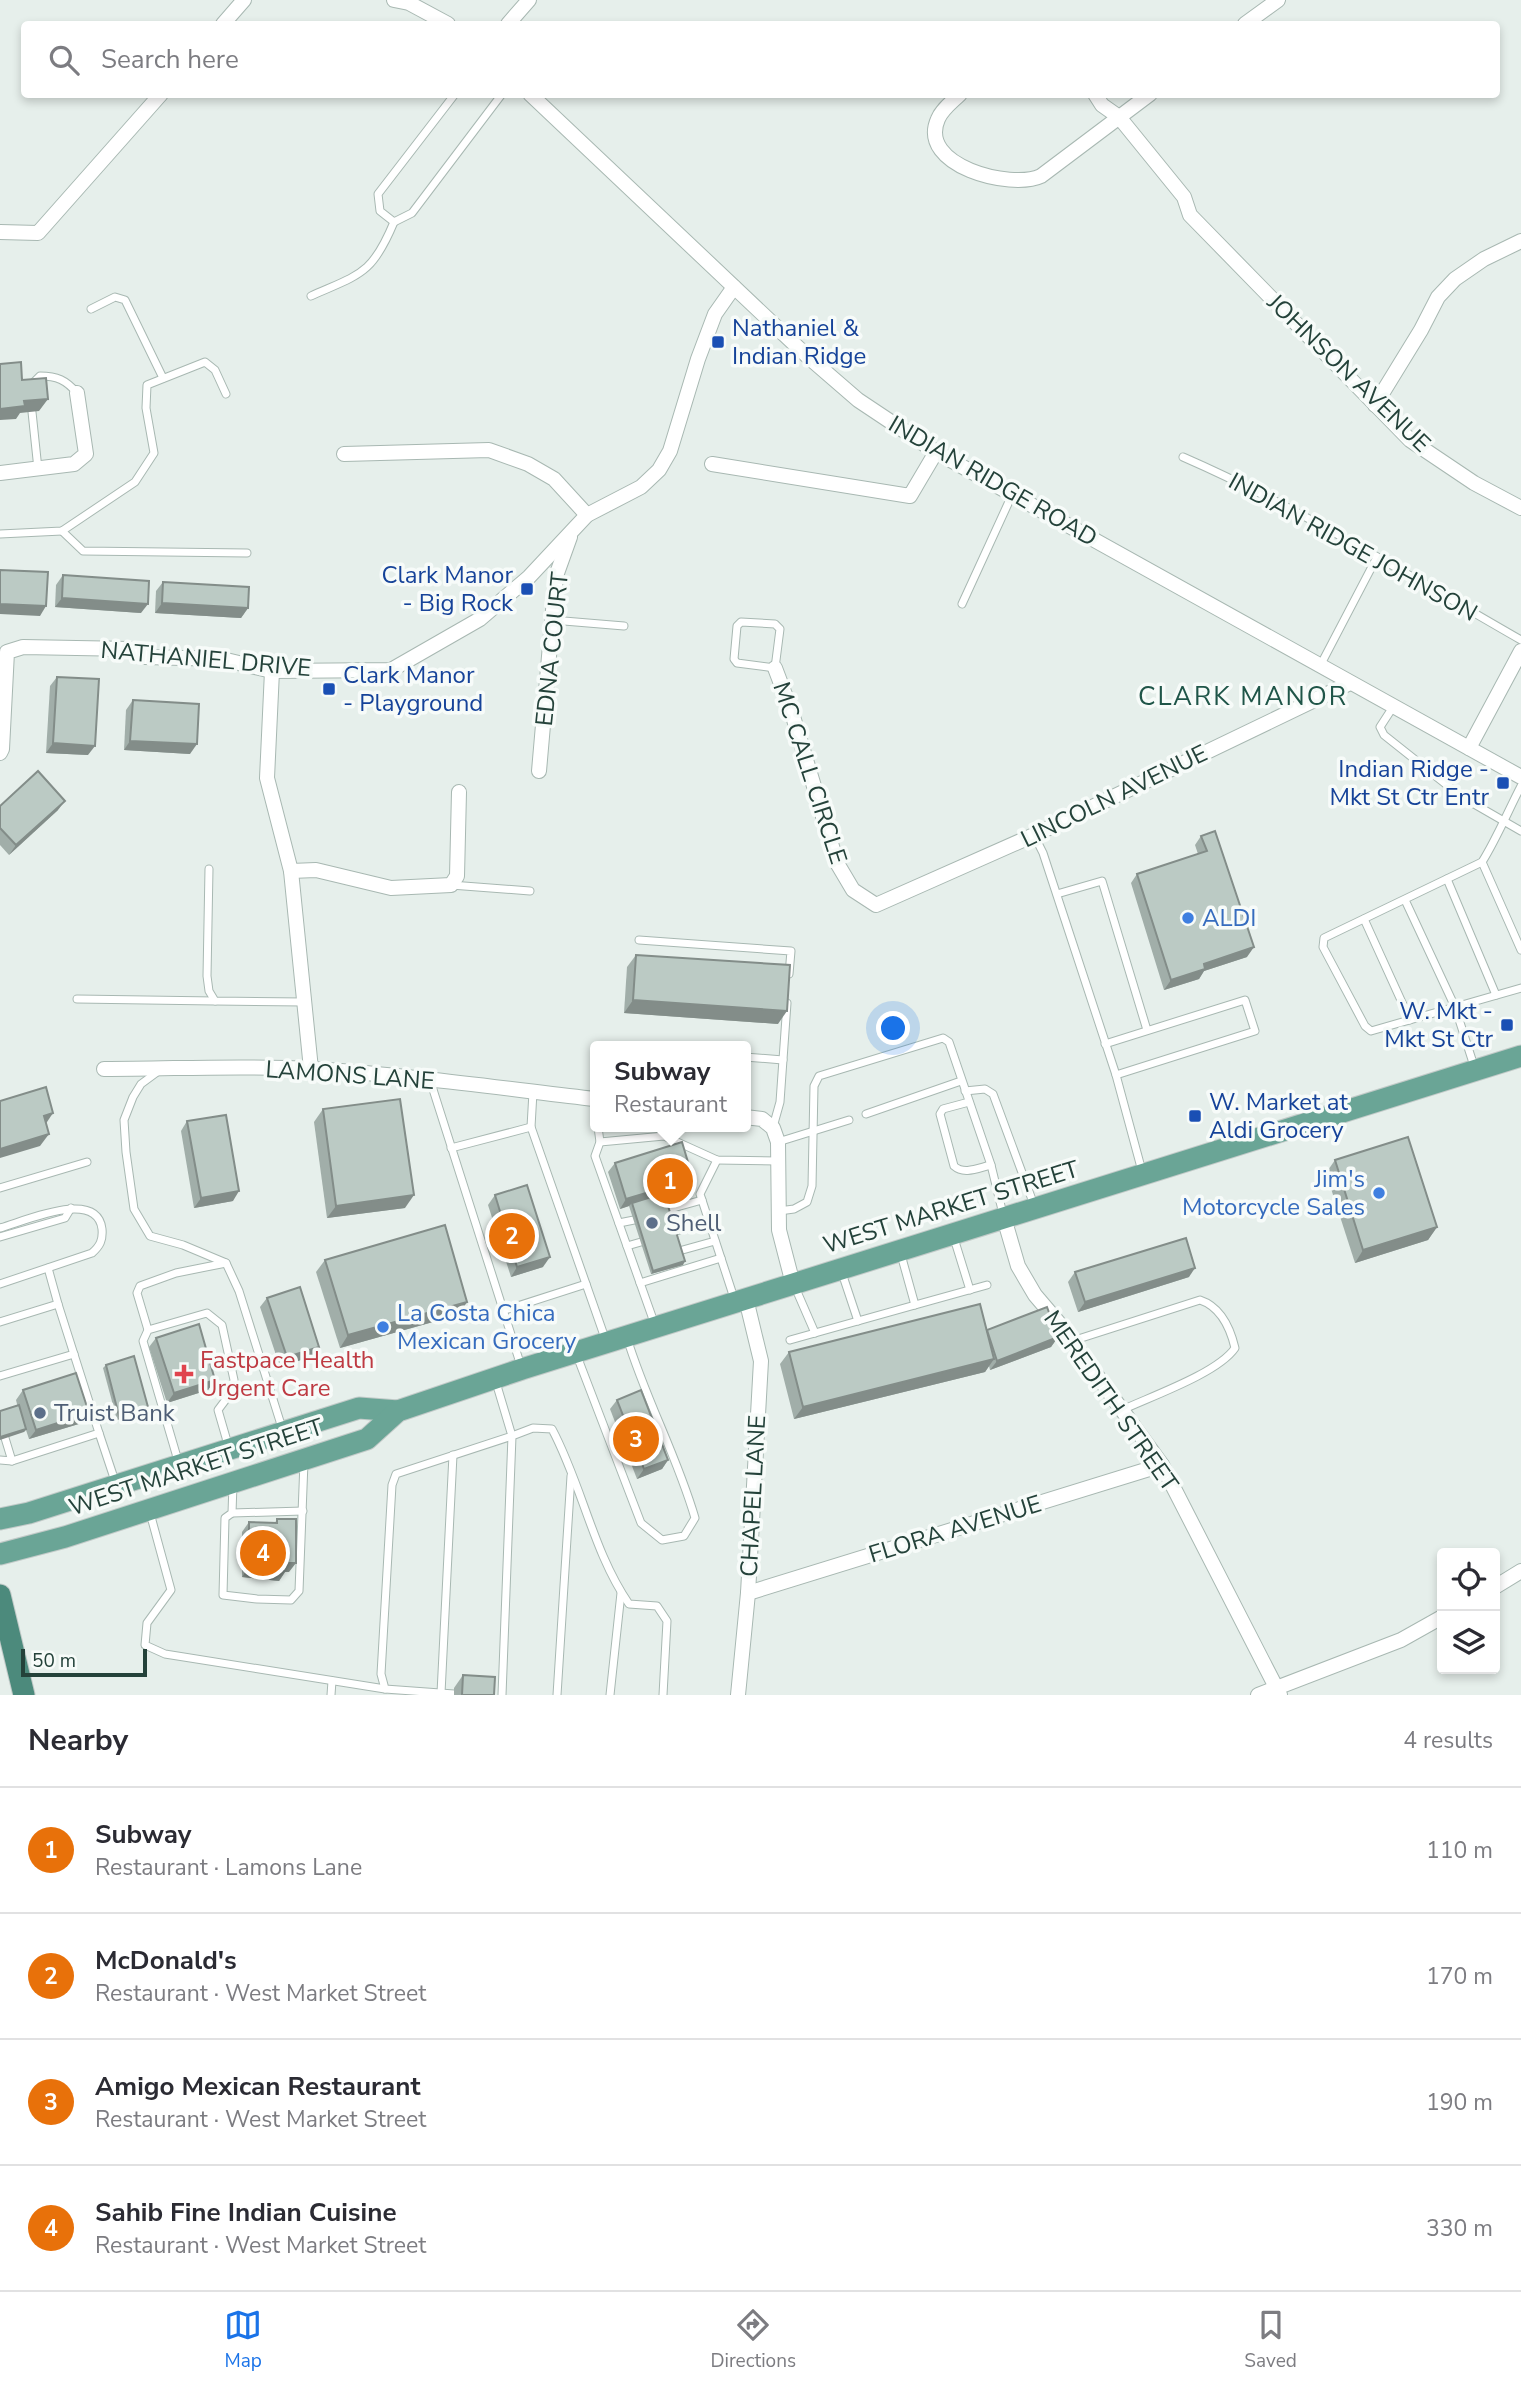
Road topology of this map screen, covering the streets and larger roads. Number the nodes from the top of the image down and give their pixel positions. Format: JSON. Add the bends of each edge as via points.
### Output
{"nodes":[{"id":1,"x":244,"y":0,"type":"edge"},
{"id":2,"x":529,"y":0,"type":"edge"},
{"id":3,"x":1278,"y":0,"type":"edge"},
{"id":4,"x":404,"y":1,"type":"edge"},
{"id":5,"x":226,"y":21,"type":"edge"},
{"id":6,"x":442,"y":21,"type":"edge"},
{"id":7,"x":511,"y":21,"type":"edge"},
{"id":8,"x":1249,"y":21,"type":"edge"},
{"id":9,"x":157,"y":98,"type":"edge"},
{"id":10,"x":534,"y":98,"type":"edge"},
{"id":11,"x":956,"y":98,"type":"edge"},
{"id":12,"x":1098,"y":98,"type":"edge"},
{"id":13,"x":1145,"y":98,"type":"edge"},
{"id":14,"x":1119,"y":117,"type":"junction"},
{"id":15,"x":0,"y":232,"type":"edge"},
{"id":16,"x":1521,"y":241,"type":"edge"},
{"id":17,"x":734,"y":287,"type":"junction"},
{"id":18,"x":77,"y":393,"type":"road end"},
{"id":19,"x":1375,"y":405,"type":"junction"},
{"id":20,"x":936,"y":452,"type":"junction"},
{"id":21,"x":344,"y":454,"type":"dead end"},
{"id":22,"x":712,"y":464,"type":"dead end"},
{"id":23,"x":0,"y":473,"type":"edge"},
{"id":24,"x":1521,"y":508,"type":"edge"},
{"id":25,"x":587,"y":515,"type":"junction"},
{"id":26,"x":573,"y":529,"type":"junction"},
{"id":27,"x":1521,"y":651,"type":"edge"},
{"id":28,"x":775,"y":668,"type":"road end"},
{"id":29,"x":272,"y":671,"type":"junction"},
{"id":30,"x":1350,"y":683,"type":"junction"},
{"id":31,"x":1469,"y":748,"type":"junction"},
{"id":32,"x":0,"y":753,"type":"edge"},
{"id":33,"x":539,"y":771,"type":"dead end"},
{"id":34,"x":1521,"y":777,"type":"edge"},
{"id":35,"x":459,"y":792,"type":"dead end"},
{"id":36,"x":291,"y":871,"type":"junction"},
{"id":37,"x":876,"y":905,"type":"joint"},
{"id":38,"x":1521,"y":1056,"type":"edge"},
{"id":39,"x":104,"y":1069,"type":"dead end"},
{"id":40,"x":311,"y":1069,"type":"junction"},
{"id":41,"x":590,"y":1101,"type":"edge"},
{"id":42,"x":751,"y":1118,"type":"edge"},
{"id":43,"x":1004,"y":1218,"type":"junction"},
{"id":44,"x":793,"y":1284,"type":"junction"},
{"id":45,"x":741,"y":1300,"type":"junction"},
{"id":46,"x":398,"y":1411,"type":"junction"},
{"id":47,"x":1162,"y":1465,"type":"junction"},
{"id":48,"x":0,"y":1519,"type":"edge"},
{"id":49,"x":0,"y":1554,"type":"edge"},
{"id":50,"x":1521,"y":1571,"type":"edge"},
{"id":51,"x":1500,"y":1584,"type":"edge"},
{"id":52,"x":748,"y":1593,"type":"junction"},
{"id":53,"x":0,"y":1595,"type":"edge"},
{"id":54,"x":1437,"y":1620,"type":"edge"},
{"id":55,"x":1279,"y":1692,"type":"edge"},
{"id":56,"x":24,"y":1695,"type":"edge"},
{"id":57,"x":738,"y":1695,"type":"edge"},
{"id":58,"x":1258,"y":1695,"type":"edge"}],
"edges":[{"from":1,"to":5,"type":"street"},
{"from":2,"to":7,"type":"street"},
{"from":3,"to":8,"type":"street"},
{"from":4,"to":6,"type":"street"},
{"from":9,"to":15,"type":"street","via":[[38,233]]},
{"from":10,"to":17,"type":"street","name":"INDIAN RIDGE ROAD"},
{"from":11,"to":14,"type":"street","via":[[938,118],[936,139],[951,159],[977,174],[1032,181]]},
{"from":12,"to":14,"type":"street","name":"JOHNSON AVENUE"},
{"from":13,"to":14,"type":"street"},
{"from":14,"to":19,"type":"street","name":"JOHNSON AVENUE","via":[[1184,197],[1190,215]]},
{"from":16,"to":19,"type":"street","via":[[1484,259],[1438,297]]},
{"from":17,"to":20,"type":"street","name":"INDIAN RIDGE ROAD","via":[[858,400]]},
{"from":17,"to":25,"type":"street","name":"NATHANIEL DRIVE","via":[[715,314],[670,451],[659,470],[641,487]]},
{"from":18,"to":23,"type":"street","via":[[86,454],[74,464]]},
{"from":19,"to":24,"type":"street","name":"JOHNSON AVENUE","via":[[1410,440]]},
{"from":20,"to":22,"type":"street","via":[[910,496]]},
{"from":20,"to":30,"type":"street","name":"INDIAN RIDGE ROAD"},
{"from":21,"to":25,"type":"street","via":[[489,450],[555,480]]},
{"from":25,"to":26,"type":"street","name":"NATHANIEL DRIVE"},
{"from":26,"to":29,"type":"street","name":"NATHANIEL DRIVE","via":[[551,556],[480,619],[391,670]]},
{"from":26,"to":33,"type":"street","name":"EDNA COURT","via":[[556,576]]},
{"from":27,"to":31,"type":"street"},
{"from":28,"to":37,"type":"street","name":"MC CALL CIRCLE","via":[[837,863],[853,890]]},
{"from":29,"to":32,"type":"street","name":"NATHANIEL DRIVE","via":[[222,659],[145,657],[130,649],[23,647],[7,652]]},
{"from":29,"to":36,"type":"street","via":[[267,778]]},
{"from":30,"to":31,"type":"street","name":"INDIAN RIDGE ROAD"},
{"from":30,"to":37,"type":"street","name":"LINCOLN AVENUE","via":[[1034,835]]},
{"from":31,"to":34,"type":"street","name":"INDIAN RIDGE ROAD"},
{"from":35,"to":36,"type":"street","via":[[457,876],[450,885],[390,888],[316,870]]},
{"from":36,"to":40,"type":"street"},
{"from":38,"to":43,"type":"main road","name":"WEST MARKET STREET"},
{"from":39,"to":40,"type":"street","name":"LAMONS LANE"},
{"from":40,"to":41,"type":"street","name":"LAMONS LANE"},
{"from":42,"to":44,"type":"street","via":[[762,1119],[776,1135],[779,1230]]},
{"from":43,"to":44,"type":"main road","name":"WEST MARKET STREET"},
{"from":43,"to":47,"type":"street","name":"MEREDITH STREET","via":[[1018,1266],[1035,1295]]},
{"from":44,"to":45,"type":"main road","name":"WEST MARKET STREET"},
{"from":45,"to":46,"type":"main road","name":"WEST MARKET STREET"},
{"from":45,"to":52,"type":"street","name":"CHAPEL LANE","via":[[761,1361]]},
{"from":46,"to":48,"type":"main road","name":"WEST MARKET STREET","via":[[359,1408]]},
{"from":46,"to":49,"type":"main road","name":"WEST MARKET STREET","via":[[367,1439]]},
{"from":47,"to":52,"type":"street","name":"FLORA AVENUE"},
{"from":47,"to":55,"type":"street","name":"MEREDITH STREET"},
{"from":50,"to":51,"type":"street"},
{"from":52,"to":57,"type":"street","name":"CHAPEL LANE"},
{"from":53,"to":56,"type":"highway"},
{"from":54,"to":55,"type":"street"},
{"from":55,"to":58,"type":"street"}]}
